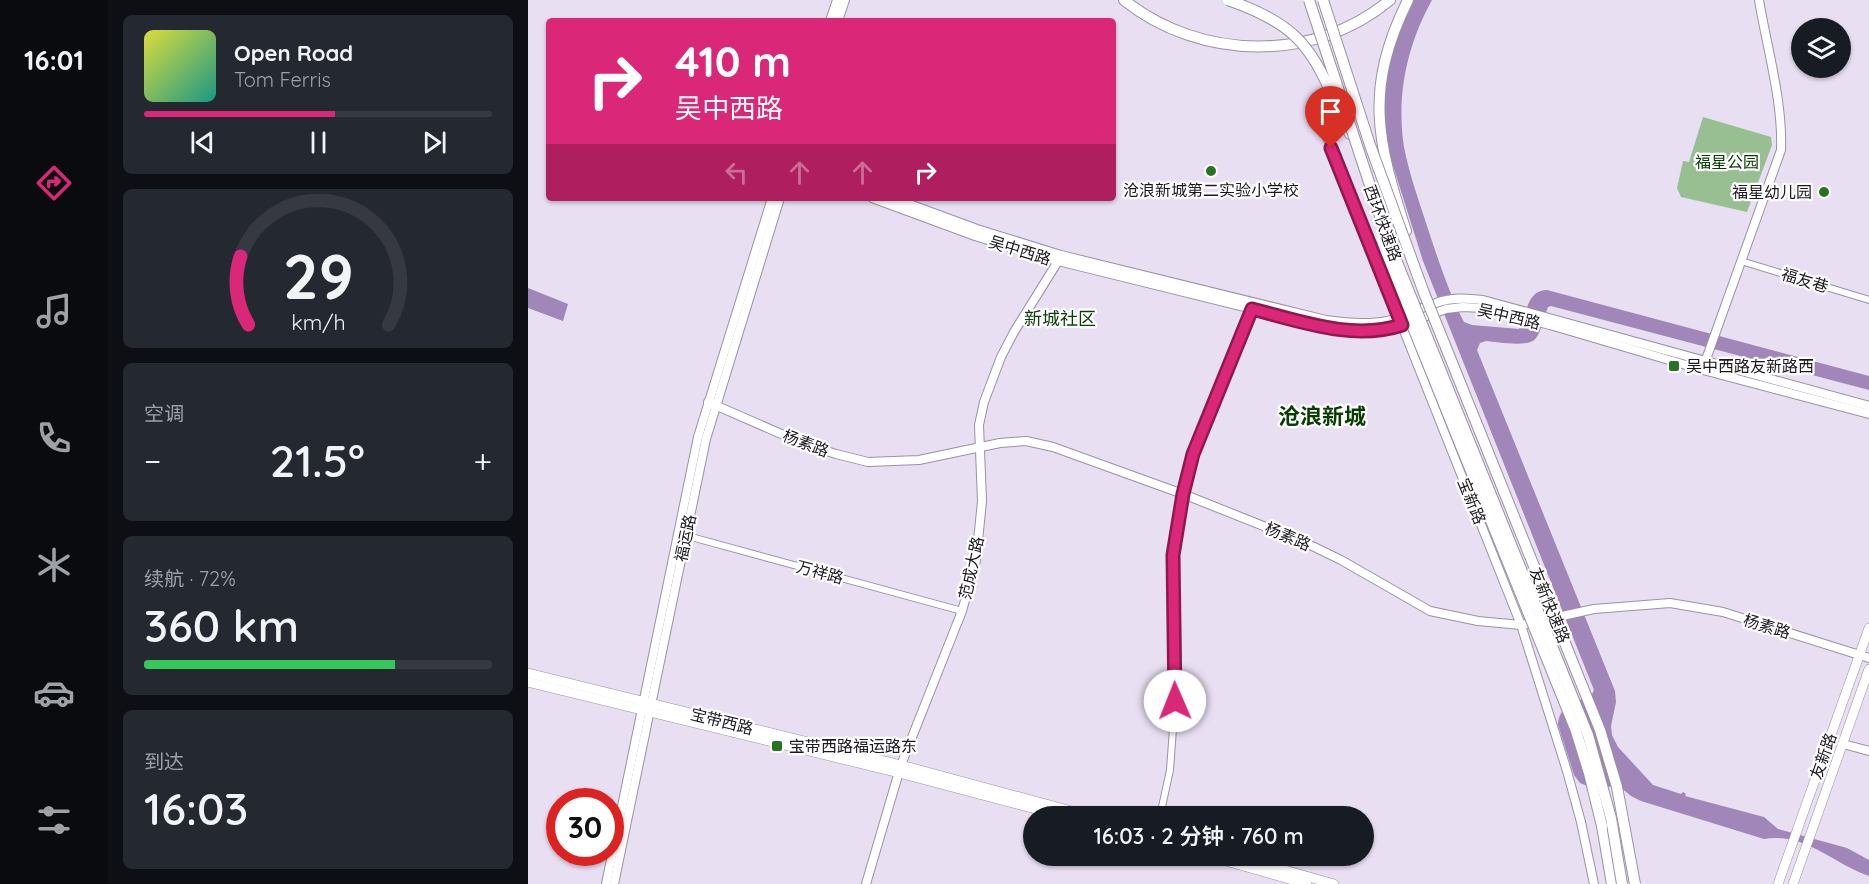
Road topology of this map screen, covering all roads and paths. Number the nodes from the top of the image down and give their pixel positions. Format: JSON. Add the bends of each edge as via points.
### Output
{"nodes":[{"id":1,"x":1124,"y":0,"type":"edge"},
{"id":2,"x":1228,"y":0,"type":"edge"},
{"id":3,"x":1309,"y":0,"type":"edge"},
{"id":4,"x":1323,"y":0,"type":"edge"},
{"id":5,"x":1390,"y":0,"type":"edge"},
{"id":6,"x":1408,"y":0,"type":"edge"},
{"id":7,"x":1759,"y":0,"type":"edge"},
{"id":8,"x":840,"y":2,"type":"edge"},
{"id":9,"x":832,"y":18,"type":"edge"},
{"id":10,"x":838,"y":18,"type":"edge"},
{"id":11,"x":1338,"y":110,"type":"junction"},
{"id":12,"x":1323,"y":127,"type":"dead end"},
{"id":13,"x":1357,"y":149,"type":"junction"},
{"id":14,"x":771,"y":201,"type":"edge"},
{"id":15,"x":779,"y":201,"type":"edge"},
{"id":16,"x":880,"y":201,"type":"edge"},
{"id":17,"x":901,"y":201,"type":"edge"},
{"id":18,"x":1388,"y":240,"type":"junction"},
{"id":19,"x":1060,"y":258,"type":"junction"},
{"id":20,"x":1741,"y":261,"type":"junction"},
{"id":21,"x":1424,"y":293,"type":"junction"},
{"id":22,"x":1869,"y":300,"type":"edge"},
{"id":23,"x":1253,"y":305,"type":"junction"},
{"id":24,"x":1403,"y":317,"type":"junction"},
{"id":25,"x":1441,"y":334,"type":"joint"},
{"id":26,"x":1430,"y":342,"type":"joint"},
{"id":27,"x":1704,"y":366,"type":"junction"},
{"id":28,"x":712,"y":403,"type":"junction"},
{"id":29,"x":1869,"y":406,"type":"edge"},
{"id":30,"x":1869,"y":414,"type":"edge"},
{"id":31,"x":980,"y":448,"type":"junction"},
{"id":32,"x":1183,"y":494,"type":"junction"},
{"id":33,"x":682,"y":534,"type":"junction"},
{"id":34,"x":962,"y":611,"type":"junction"},
{"id":35,"x":1521,"y":626,"type":"junction"},
{"id":36,"x":1869,"y":628,"type":"edge"},
{"id":37,"x":1859,"y":654,"type":"junction"},
{"id":38,"x":1869,"y":658,"type":"edge"},
{"id":39,"x":1869,"y":669,"type":"edge"},
{"id":40,"x":528,"y":673,"type":"edge"},
{"id":41,"x":528,"y":682,"type":"edge"},
{"id":42,"x":556,"y":684,"type":"junction"},
{"id":43,"x":647,"y":706,"type":"junction"},
{"id":44,"x":1843,"y":744,"type":"junction"},
{"id":45,"x":1869,"y":752,"type":"edge"},
{"id":46,"x":900,"y":769,"type":"junction"},
{"id":47,"x":1028,"y":806,"type":"edge"},
{"id":48,"x":1050,"y":806,"type":"edge"},
{"id":49,"x":1162,"y":806,"type":"edge"},
{"id":50,"x":1244,"y":866,"type":"edge"},
{"id":51,"x":1257,"y":866,"type":"edge"},
{"id":52,"x":1279,"y":876,"type":"edge"},
{"id":53,"x":606,"y":884,"type":"edge"},
{"id":54,"x":614,"y":884,"type":"edge"},
{"id":55,"x":866,"y":884,"type":"edge"},
{"id":56,"x":1307,"y":884,"type":"edge"},
{"id":57,"x":1334,"y":884,"type":"edge"},
{"id":58,"x":1594,"y":884,"type":"edge"},
{"id":59,"x":1612,"y":884,"type":"edge"},
{"id":60,"x":1622,"y":884,"type":"edge"},
{"id":61,"x":1635,"y":884,"type":"edge"},
{"id":62,"x":1778,"y":884,"type":"edge"},
{"id":63,"x":1793,"y":884,"type":"edge"}],
"edges":[{"from":1,"to":5,"type":"highway","bridge":true,"via":[[1154,21],[1187,36],[1251,47],[1324,36],[1365,18]]},
{"from":2,"to":11,"type":"highway","bridge":true,"via":[[1271,18],[1300,40],[1321,69]]},
{"from":3,"to":13,"type":"highway","name":"西环快速路","bridge":true},
{"from":4,"to":21,"type":"highway","name":"西环快速路","bridge":true},
{"from":6,"to":21,"type":"highway","bridge":true,"via":[[1383,66],[1380,120],[1386,167]]},
{"from":7,"to":20,"type":"street","via":[[1782,135],[1781,150]]},
{"from":8,"to":9,"type":"street"},
{"from":8,"to":10,"type":"street"},
{"from":11,"to":13,"type":"highway","bridge":true},
{"from":11,"to":24,"type":"highway","bridge":true,"via":[[1381,236]]},
{"from":12,"to":24,"type":"street","name":"宝新路"},
{"from":13,"to":18,"type":"highway","name":"西环快速路","bridge":true},
{"from":14,"to":28,"type":"street","name":"福运路"},
{"from":15,"to":28,"type":"street","name":"福运路"},
{"from":16,"to":19,"type":"street","name":"吴中西路","via":[[983,239]]},
{"from":17,"to":19,"type":"street","name":"吴中西路"},
{"from":18,"to":24,"type":"highway","bridge":true},
{"from":18,"to":26,"type":"highway","name":"西环快速路","bridge":true},
{"from":19,"to":23,"type":"street","name":"吴中西路"},
{"from":19,"to":31,"type":"street","name":"范成大路","via":[[1001,357],[984,402]]},
{"from":20,"to":22,"type":"street","name":"福友巷"},
{"from":20,"to":27,"type":"street"},
{"from":21,"to":25,"type":"highway","name":"西环快速路","bridge":true},
{"from":23,"to":24,"type":"street","name":"吴中西路","via":[[1344,322]]},
{"from":23,"to":32,"type":"street","via":[[1193,454]]},
{"from":24,"to":27,"type":"street","name":"吴中西路","via":[[1461,302],[1520,313]]},
{"from":24,"to":35,"type":"street","name":"宝新路"},
{"from":24,"to":59,"type":"highway","bridge":true,"via":[[1573,722],[1590,773]]},
{"from":25,"to":61,"type":"highway","name":"友新快速路","bridge":true,"via":[[1600,730],[1617,787]]},
{"from":26,"to":60,"type":"highway","name":"友新快速路","bridge":true,"via":[[1588,735],[1611,818]]},
{"from":27,"to":29,"type":"street","name":"吴中西路"},
{"from":27,"to":30,"type":"street","name":"吴中西路"},
{"from":28,"to":31,"type":"street","name":"杨素路","via":[[802,443],[868,462],[919,460]]},
{"from":28,"to":33,"type":"street","name":"福运路"},
{"from":31,"to":32,"type":"street","name":"杨素路","via":[[1026,441],[1053,447]]},
{"from":31,"to":34,"type":"street","name":"范成大路","via":[[982,501],[976,561]]},
{"from":32,"to":35,"type":"street","name":"杨素路","via":[[1306,543],[1430,611]]},
{"from":32,"to":49,"type":"street","via":[[1173,555],[1175,713]]},
{"from":33,"to":34,"type":"street","name":"万祥路"},
{"from":33,"to":43,"type":"street","name":"福运路"},
{"from":34,"to":46,"type":"street","name":"范成大路"},
{"from":35,"to":37,"type":"street","name":"杨素路","via":[[1594,609],[1670,603],[1723,612]]},
{"from":35,"to":58,"type":"street","name":"宝新路","via":[[1568,771]]},
{"from":36,"to":37,"type":"main road","name":"友新路"},
{"from":37,"to":38,"type":"street","name":"杨素路"},
{"from":37,"to":62,"type":"main road","name":"友新路"},
{"from":39,"to":44,"type":"main road","name":"友新路"},
{"from":40,"to":42,"type":"main road","name":"宝带西路"},
{"from":41,"to":42,"type":"main road","name":"宝带西路"},
{"from":42,"to":43,"type":"main road","name":"宝带西路"},
{"from":43,"to":46,"type":"main road","name":"宝带西路"},
{"from":43,"to":53,"type":"street","name":"福运路"},
{"from":43,"to":54,"type":"street","name":"福运路"},
{"from":44,"to":45,"type":"street"},
{"from":44,"to":63,"type":"main road","name":"友新路"},
{"from":46,"to":47,"type":"main road","name":"宝带西路"},
{"from":46,"to":48,"type":"main road","name":"宝带西路"},
{"from":46,"to":55,"type":"street","name":"范成大路"},
{"from":50,"to":52,"type":"main road"},
{"from":51,"to":52,"type":"main road"},
{"from":52,"to":56,"type":"main road"},
{"from":52,"to":57,"type":"main road"}]}
